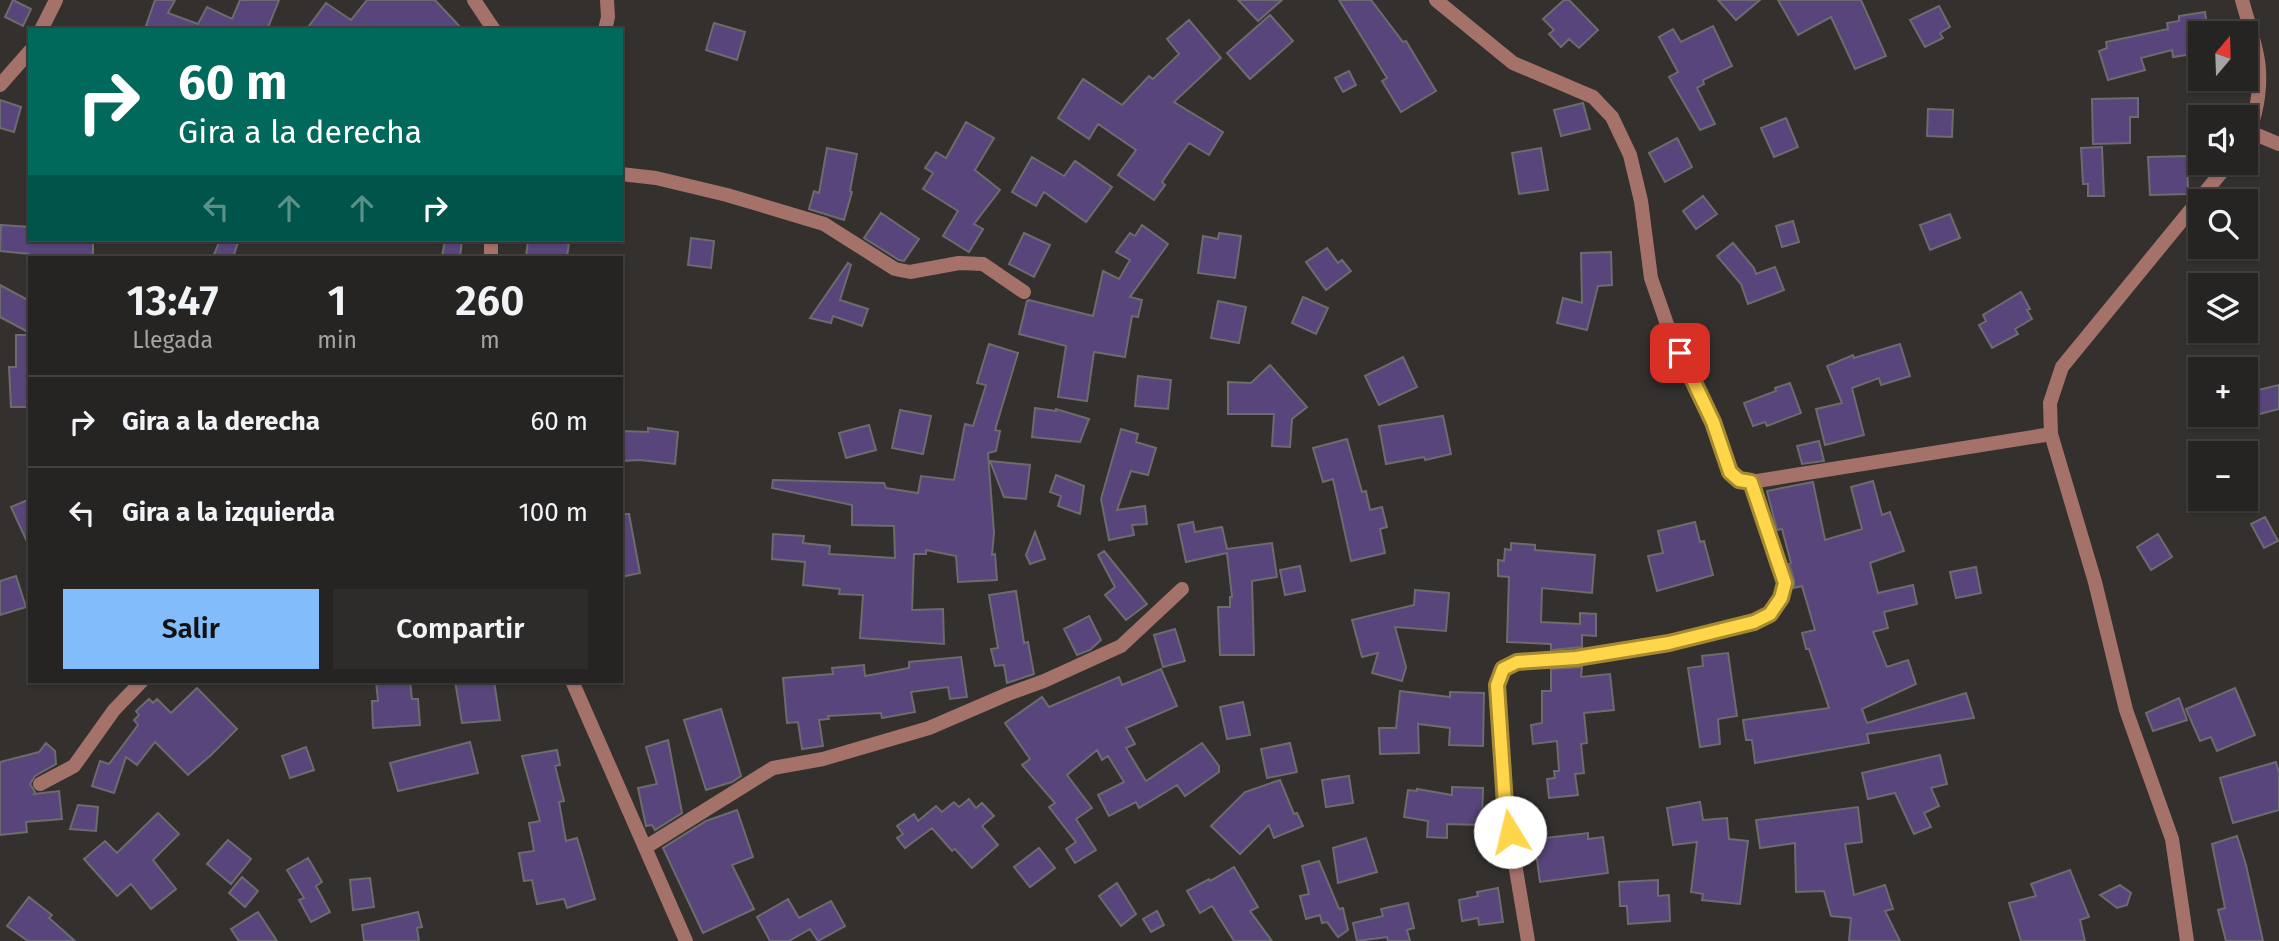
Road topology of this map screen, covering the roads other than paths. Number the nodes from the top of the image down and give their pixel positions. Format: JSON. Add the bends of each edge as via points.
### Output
{"nodes":[{"id":1,"x":56,"y":0,"type":"edge"},
{"id":2,"x":474,"y":0,"type":"edge"},
{"id":3,"x":607,"y":0,"type":"edge"},
{"id":4,"x":1436,"y":0,"type":"edge"},
{"id":5,"x":2242,"y":0,"type":"edge"},
{"id":6,"x":42,"y":28,"type":"edge"},
{"id":7,"x":493,"y":28,"type":"edge"},
{"id":8,"x":605,"y":28,"type":"edge"},
{"id":9,"x":28,"y":53,"type":"edge"},
{"id":10,"x":0,"y":85,"type":"edge"},
{"id":11,"x":2256,"y":105,"type":"edge"},
{"id":12,"x":2258,"y":138,"type":"edge"},
{"id":13,"x":2279,"y":144,"type":"edge"},
{"id":14,"x":623,"y":173,"type":"edge"},
{"id":15,"x":2219,"y":175,"type":"edge"},
{"id":16,"x":1024,"y":292,"type":"dead end"},
{"id":17,"x":2051,"y":434,"type":"junction"},
{"id":18,"x":1751,"y":482,"type":"junction"},
{"id":19,"x":1182,"y":589,"type":"dead end"},
{"id":20,"x":140,"y":683,"type":"edge"},
{"id":21,"x":573,"y":683,"type":"edge"},
{"id":22,"x":40,"y":784,"type":"dead end"},
{"id":23,"x":646,"y":847,"type":"junction"},
{"id":24,"x":686,"y":941,"type":"edge"},
{"id":25,"x":1528,"y":941,"type":"edge"},
{"id":26,"x":2187,"y":941,"type":"edge"}],
"edges":[{"from":1,"to":6,"type":"street"},
{"from":2,"to":7,"type":"street"},
{"from":3,"to":8,"type":"street"},
{"from":4,"to":18,"type":"street","via":[[1513,64],[1593,97],[1612,117],[1630,155],[1651,278],[1670,330],[1713,422],[1730,472]]},
{"from":5,"to":11,"type":"street","via":[[2260,66]]},
{"from":9,"to":10,"type":"street"},
{"from":12,"to":13,"type":"street"},
{"from":14,"to":16,"type":"street","via":[[727,195],[824,224],[895,269],[910,272],[959,263],[983,264]]},
{"from":15,"to":17,"type":"street","via":[[2062,367],[2050,403]]},
{"from":17,"to":18,"type":"street"},
{"from":17,"to":26,"type":"street","via":[[2095,582],[2126,710],[2172,839]]},
{"from":18,"to":25,"type":"street","via":[[1785,583],[1770,614],[1669,643],[1517,662],[1503,669],[1497,685],[1505,804]]},
{"from":19,"to":23,"type":"street","via":[[1121,646],[929,727],[823,759],[773,768]]},
{"from":20,"to":22,"type":"street","via":[[114,710],[74,766]]},
{"from":21,"to":23,"type":"street"},
{"from":23,"to":24,"type":"street"}]}
